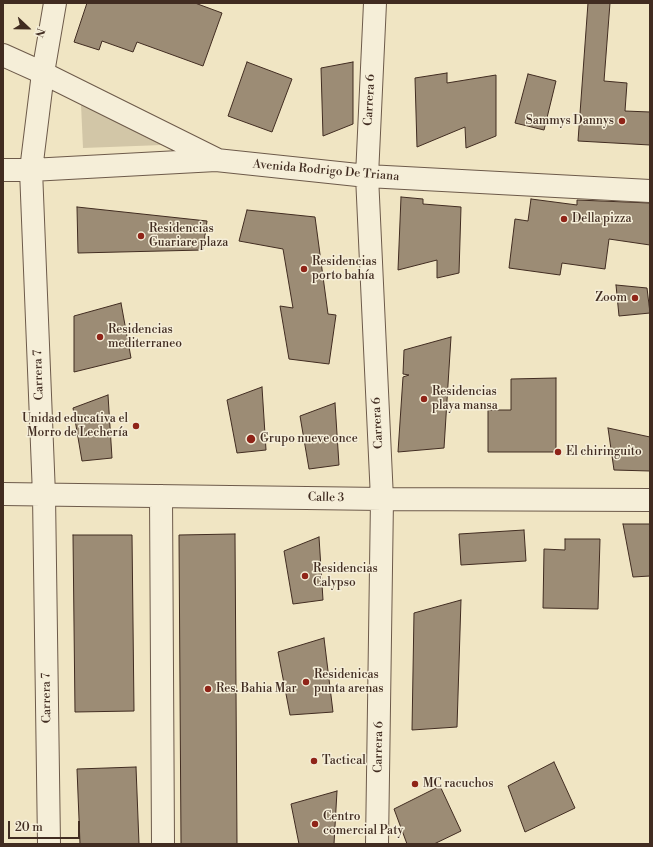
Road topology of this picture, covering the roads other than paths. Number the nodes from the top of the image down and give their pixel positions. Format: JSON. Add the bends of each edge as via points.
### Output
{"nodes":[{"id":1,"x":55,"y":3,"type":"edge"},
{"id":2,"x":375,"y":3,"type":"edge"},
{"id":3,"x":3,"y":55,"type":"edge"},
{"id":4,"x":43,"y":73,"type":"junction"},
{"id":5,"x":216,"y":160,"type":"junction"},
{"id":6,"x":3,"y":170,"type":"edge"},
{"id":7,"x":31,"y":170,"type":"junction"},
{"id":8,"x":367,"y":176,"type":"junction"},
{"id":9,"x":650,"y":191,"type":"edge"},
{"id":10,"x":3,"y":494,"type":"edge"},
{"id":11,"x":44,"y":495,"type":"junction"},
{"id":12,"x":161,"y":496,"type":"junction"},
{"id":13,"x":382,"y":499,"type":"junction"},
{"id":14,"x":650,"y":500,"type":"edge"},
{"id":15,"x":49,"y":844,"type":"edge"},
{"id":16,"x":163,"y":844,"type":"edge"},
{"id":17,"x":377,"y":844,"type":"edge"}],
"edges":[{"from":1,"to":4,"type":"street","name":"Carrera 7"},
{"from":2,"to":8,"type":"street","name":"Carrera 6"},
{"from":3,"to":4,"type":"street"},
{"from":4,"to":5,"type":"street"},
{"from":4,"to":7,"type":"street","name":"Carrera 7"},
{"from":5,"to":7,"type":"street","name":"Avenida Rodrigo De Triana"},
{"from":5,"to":8,"type":"street","name":"Avenida Rodrigo De Triana"},
{"from":6,"to":7,"type":"street","name":"Avenida Rodrigo De Triana"},
{"from":7,"to":11,"type":"street","name":"Carrera 7"},
{"from":8,"to":9,"type":"street","name":"Avenida Rodrigo De Triana"},
{"from":8,"to":13,"type":"street","name":"Carrera 6"},
{"from":10,"to":11,"type":"street","name":"Calle 3"},
{"from":11,"to":12,"type":"street","name":"Calle 3"},
{"from":11,"to":15,"type":"street","name":"Carrera 7"},
{"from":12,"to":13,"type":"street","name":"Calle 3"},
{"from":12,"to":16,"type":"street"},
{"from":13,"to":14,"type":"street","name":"Calle 3"},
{"from":13,"to":17,"type":"street","name":"Carrera 6"}]}
